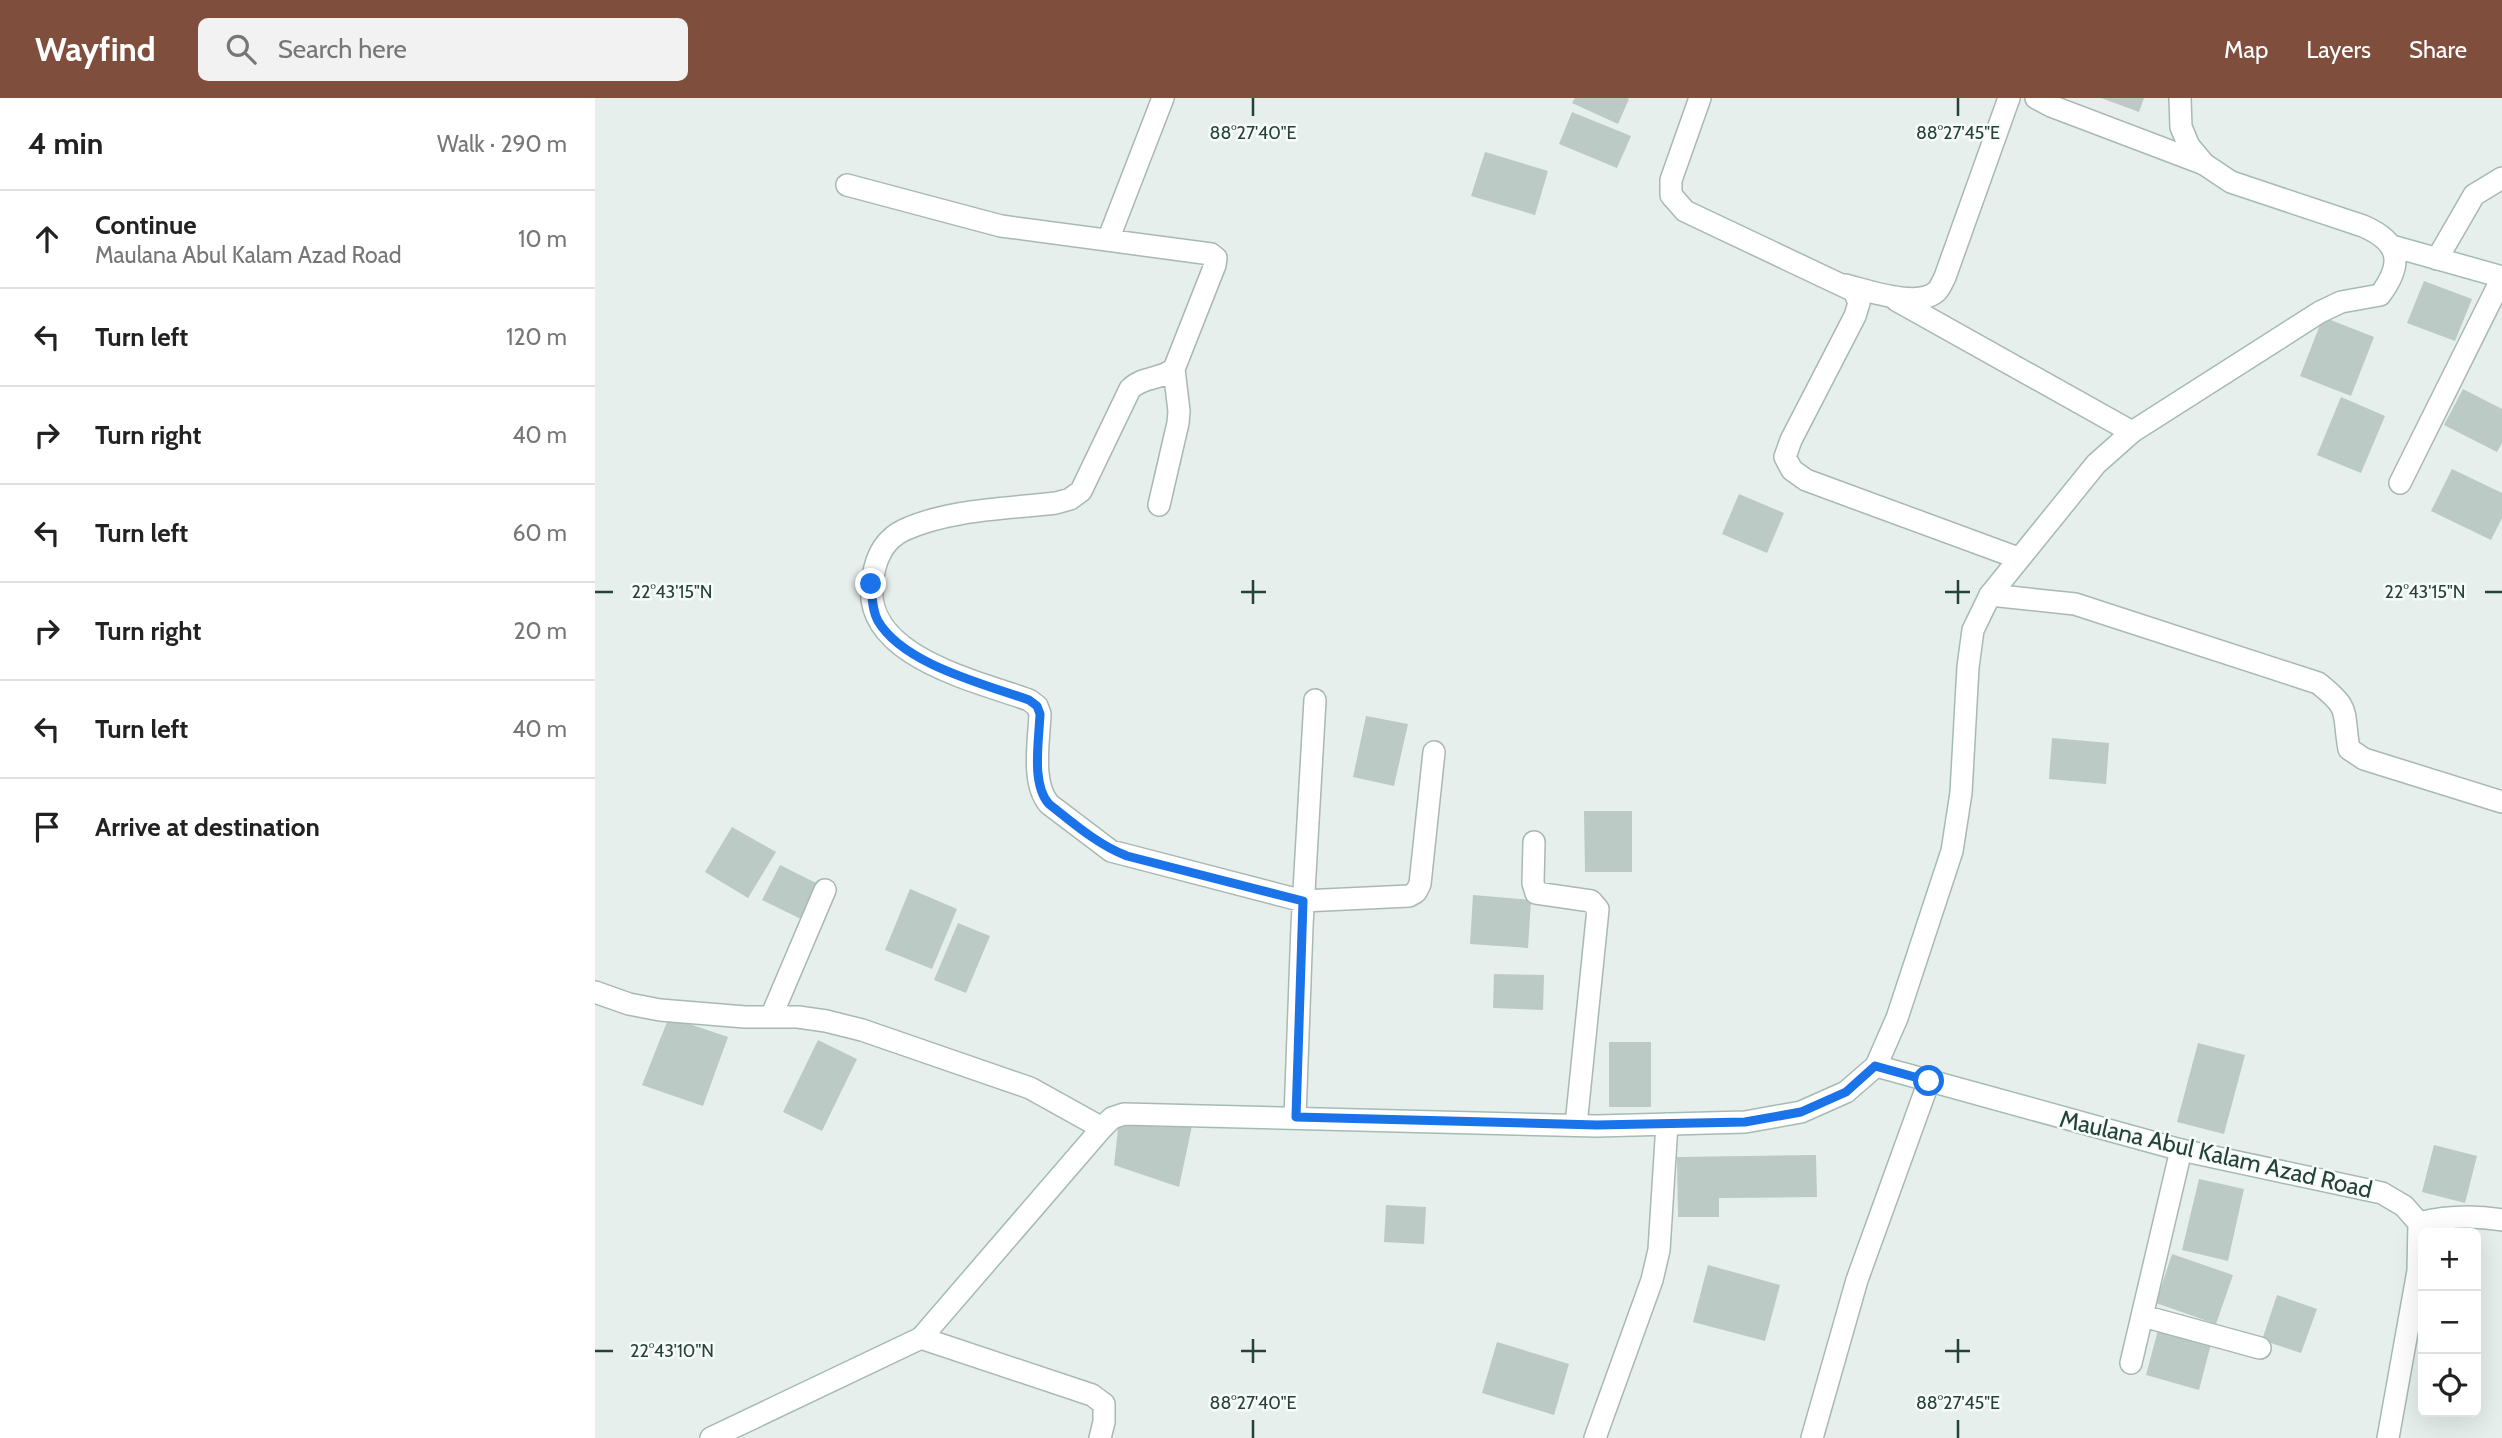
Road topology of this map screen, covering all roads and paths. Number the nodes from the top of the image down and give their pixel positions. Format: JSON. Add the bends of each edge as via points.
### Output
{"nodes":[{"id":1,"x":1163,"y":98,"type":"edge"},
{"id":2,"x":1700,"y":98,"type":"edge"},
{"id":3,"x":2009,"y":98,"type":"edge"},
{"id":4,"x":2036,"y":98,"type":"edge"},
{"id":5,"x":2180,"y":98,"type":"edge"},
{"id":6,"x":2204,"y":164,"type":"junction"},
{"id":7,"x":2502,"y":178,"type":"edge"},
{"id":8,"x":847,"y":185,"type":"dead end"},
{"id":9,"x":1108,"y":240,"type":"junction"},
{"id":10,"x":2392,"y":246,"type":"junction"},
{"id":11,"x":2437,"y":259,"type":"junction"},
{"id":12,"x":2502,"y":277,"type":"edge"},
{"id":13,"x":1844,"y":285,"type":"junction"},
{"id":14,"x":1886,"y":295,"type":"junction"},
{"id":15,"x":1174,"y":369,"type":"junction"},
{"id":16,"x":2132,"y":432,"type":"junction"},
{"id":17,"x":2400,"y":483,"type":"dead end"},
{"id":18,"x":1159,"y":505,"type":"dead end"},
{"id":19,"x":2018,"y":558,"type":"junction"},
{"id":20,"x":1990,"y":595,"type":"junction"},
{"id":21,"x":1315,"y":700,"type":"dead end"},
{"id":22,"x":1434,"y":752,"type":"dead end"},
{"id":23,"x":2502,"y":802,"type":"edge"},
{"id":24,"x":1534,"y":842,"type":"dead end"},
{"id":25,"x":825,"y":890,"type":"dead end"},
{"id":26,"x":1303,"y":901,"type":"junction"},
{"id":27,"x":595,"y":992,"type":"edge"},
{"id":28,"x":771,"y":1017,"type":"junction"},
{"id":29,"x":1875,"y":1066,"type":"junction"},
{"id":30,"x":1929,"y":1081,"type":"junction"},
{"id":31,"x":1296,"y":1117,"type":"junction"},
{"id":32,"x":1667,"y":1124,"type":"junction"},
{"id":33,"x":1576,"y":1125,"type":"junction"},
{"id":34,"x":1102,"y":1128,"type":"junction"},
{"id":35,"x":2181,"y":1150,"type":"junction"},
{"id":36,"x":2502,"y":1219,"type":"edge"},
{"id":37,"x":2419,"y":1223,"type":"junction"},
{"id":38,"x":2143,"y":1316,"type":"junction"},
{"id":39,"x":921,"y":1338,"type":"junction"},
{"id":40,"x":2260,"y":1348,"type":"dead end"},
{"id":41,"x":2131,"y":1363,"type":"dead end"},
{"id":42,"x":711,"y":1438,"type":"edge"},
{"id":43,"x":1100,"y":1438,"type":"edge"},
{"id":44,"x":1595,"y":1438,"type":"edge"},
{"id":45,"x":1812,"y":1438,"type":"edge"},
{"id":46,"x":2388,"y":1438,"type":"edge"}],
"edges":[{"from":1,"to":9,"type":"street"},
{"from":2,"to":13,"type":"street","via":[[1671,180],[1671,195],[1685,211]]},
{"from":3,"to":14,"type":"street","via":[[1936,292],[1923,299]]},
{"from":4,"to":6,"type":"street"},
{"from":5,"to":6,"type":"street","via":[[2181,127]]},
{"from":6,"to":10,"type":"street","via":[[2231,182],[2363,226],[2381,234]]},
{"from":7,"to":11,"type":"street","via":[[2474,195]]},
{"from":8,"to":9,"type":"street","via":[[1001,226]]},
{"from":9,"to":15,"type":"street","via":[[1216,258]]},
{"from":10,"to":11,"type":"street"},
{"from":10,"to":16,"type":"street","via":[[2396,260],[2391,279],[2379,295],[2341,302],[2320,312]]},
{"from":11,"to":12,"type":"street"},
{"from":12,"to":17,"type":"street"},
{"from":13,"to":14,"type":"street"},
{"from":13,"to":19,"type":"street","via":[[1854,291],[1859,303],[1791,440],[1785,457],[1792,470],[1806,480]]},
{"from":14,"to":16,"type":"street"},
{"from":15,"to":18,"type":"street","via":[[1178,423]]},
{"from":15,"to":26,"type":"street","via":[[1130,389],[1081,491],[1070,499],[944,517],[902,531],[885,544],[871,584],[873,604],[887,634],[912,653],[1037,706],[1041,796],[1101,844],[1127,856]]},
{"from":16,"to":19,"type":"street","via":[[2096,464]]},
{"from":19,"to":20,"type":"street"},
{"from":20,"to":23,"type":"street","via":[[2075,604],[2318,683],[2346,711],[2349,749],[2364,759]]},
{"from":20,"to":29,"type":"street","via":[[1973,630],[1952,851],[1897,1018]]},
{"from":21,"to":26,"type":"street"},
{"from":22,"to":26,"type":"street","via":[[1416,892]]},
{"from":24,"to":33,"type":"street","via":[[1536,893],[1591,901],[1598,909]]},
{"from":25,"to":28,"type":"street"},
{"from":26,"to":31,"type":"street"},
{"from":27,"to":28,"type":"street","via":[[660,1010]]},
{"from":28,"to":34,"type":"street","via":[[826,1021],[934,1053],[1030,1088]]},
{"from":29,"to":30,"type":"street","name":"Maulana Abul Kalam Azad Road"},
{"from":29,"to":32,"type":"street","via":[[1846,1092],[1801,1112],[1745,1122]]},
{"from":30,"to":35,"type":"street","name":"Maulana Abul Kalam Azad Road"},
{"from":30,"to":45,"type":"street","via":[[1857,1280]]},
{"from":31,"to":33,"type":"street"},
{"from":31,"to":34,"type":"street","via":[[1124,1114]]},
{"from":32,"to":33,"type":"street"},
{"from":32,"to":44,"type":"street","via":[[1655,1270]]},
{"from":34,"to":39,"type":"street"},
{"from":35,"to":37,"type":"street","name":"Maulana Abul Kalam Azad Road","via":[[2382,1193],[2404,1206]]},
{"from":35,"to":38,"type":"street"},
{"from":36,"to":37,"type":"street","via":[[2443,1217]]},
{"from":37,"to":46,"type":"street","via":[[2418,1271]]},
{"from":38,"to":40,"type":"street"},
{"from":38,"to":41,"type":"street"},
{"from":39,"to":42,"type":"street"},
{"from":39,"to":43,"type":"street","via":[[1092,1395],[1104,1404]]}]}
